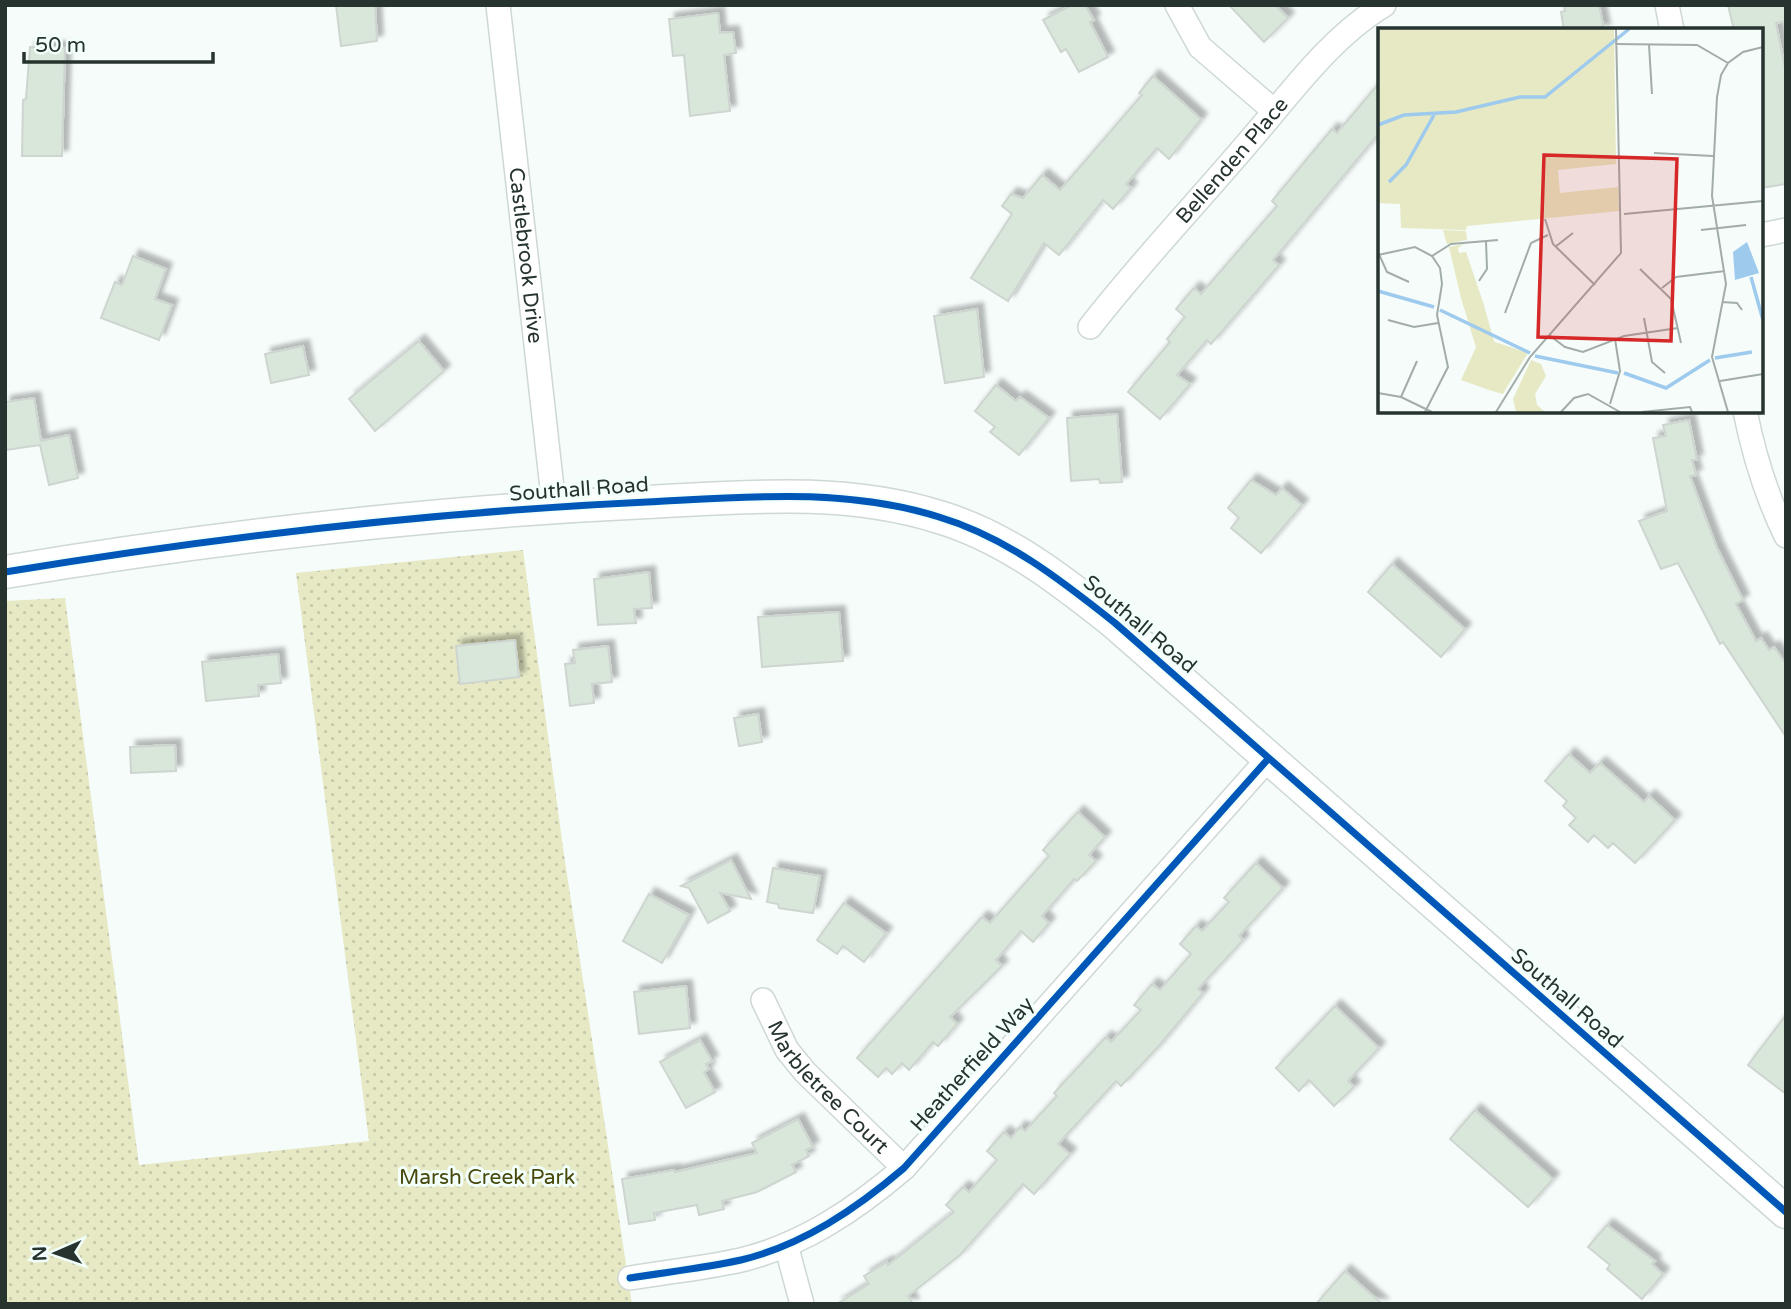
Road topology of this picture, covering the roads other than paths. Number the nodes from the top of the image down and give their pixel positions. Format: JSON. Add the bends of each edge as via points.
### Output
{"nodes":[{"id":1,"x":498,"y":5,"type":"edge"},
{"id":2,"x":1177,"y":5,"type":"edge"},
{"id":3,"x":1384,"y":5,"type":"edge"},
{"id":4,"x":1667,"y":5,"type":"edge"},
{"id":5,"x":1672,"y":28,"type":"edge"},
{"id":6,"x":1273,"y":110,"type":"junction"},
{"id":7,"x":1786,"y":230,"type":"edge"},
{"id":8,"x":1763,"y":235,"type":"edge"},
{"id":9,"x":1090,"y":327,"type":"dead end"},
{"id":10,"x":1745,"y":413,"type":"edge"},
{"id":11,"x":554,"y":506,"type":"junction"},
{"id":12,"x":1786,"y":537,"type":"edge"},
{"id":13,"x":5,"y":572,"type":"edge"},
{"id":14,"x":1268,"y":759,"type":"junction"},
{"id":15,"x":763,"y":1000,"type":"dead end"},
{"id":16,"x":904,"y":1168,"type":"junction"},
{"id":17,"x":1781,"y":1197,"type":"edge"},
{"id":18,"x":786,"y":1245,"type":"junction"},
{"id":19,"x":630,"y":1278,"type":"dead end"},
{"id":20,"x":803,"y":1304,"type":"edge"}],
"edges":[{"from":1,"to":11,"type":"street","name":"Castlebrook Drive"},
{"from":2,"to":6,"type":"street","via":[[1200,47]]},
{"from":3,"to":6,"type":"street","name":"Bellenden Place","via":[[1317,62]]},
{"from":4,"to":5,"type":"street"},
{"from":6,"to":9,"type":"street","name":"Bellenden Place"},
{"from":7,"to":8,"type":"street"},
{"from":10,"to":12,"type":"street","via":[[1755,461]]},
{"from":11,"to":13,"type":"street","name":"Southall Road","via":[[284,532]]},
{"from":11,"to":14,"type":"street","name":"Southall Road","via":[[815,496],[876,501],[940,517],[998,540],[1060,580]]},
{"from":14,"to":16,"type":"street","name":"Heatherfield Way"},
{"from":14,"to":17,"type":"street","name":"Southall Road"},
{"from":15,"to":16,"type":"street","name":"Marbletree Court","via":[[787,1050],[805,1072]]},
{"from":16,"to":18,"type":"street","name":"Heatherfield Way","via":[[831,1222]]},
{"from":18,"to":19,"type":"street","name":"Heatherfield Way","via":[[742,1259]]},
{"from":18,"to":20,"type":"street"}]}
